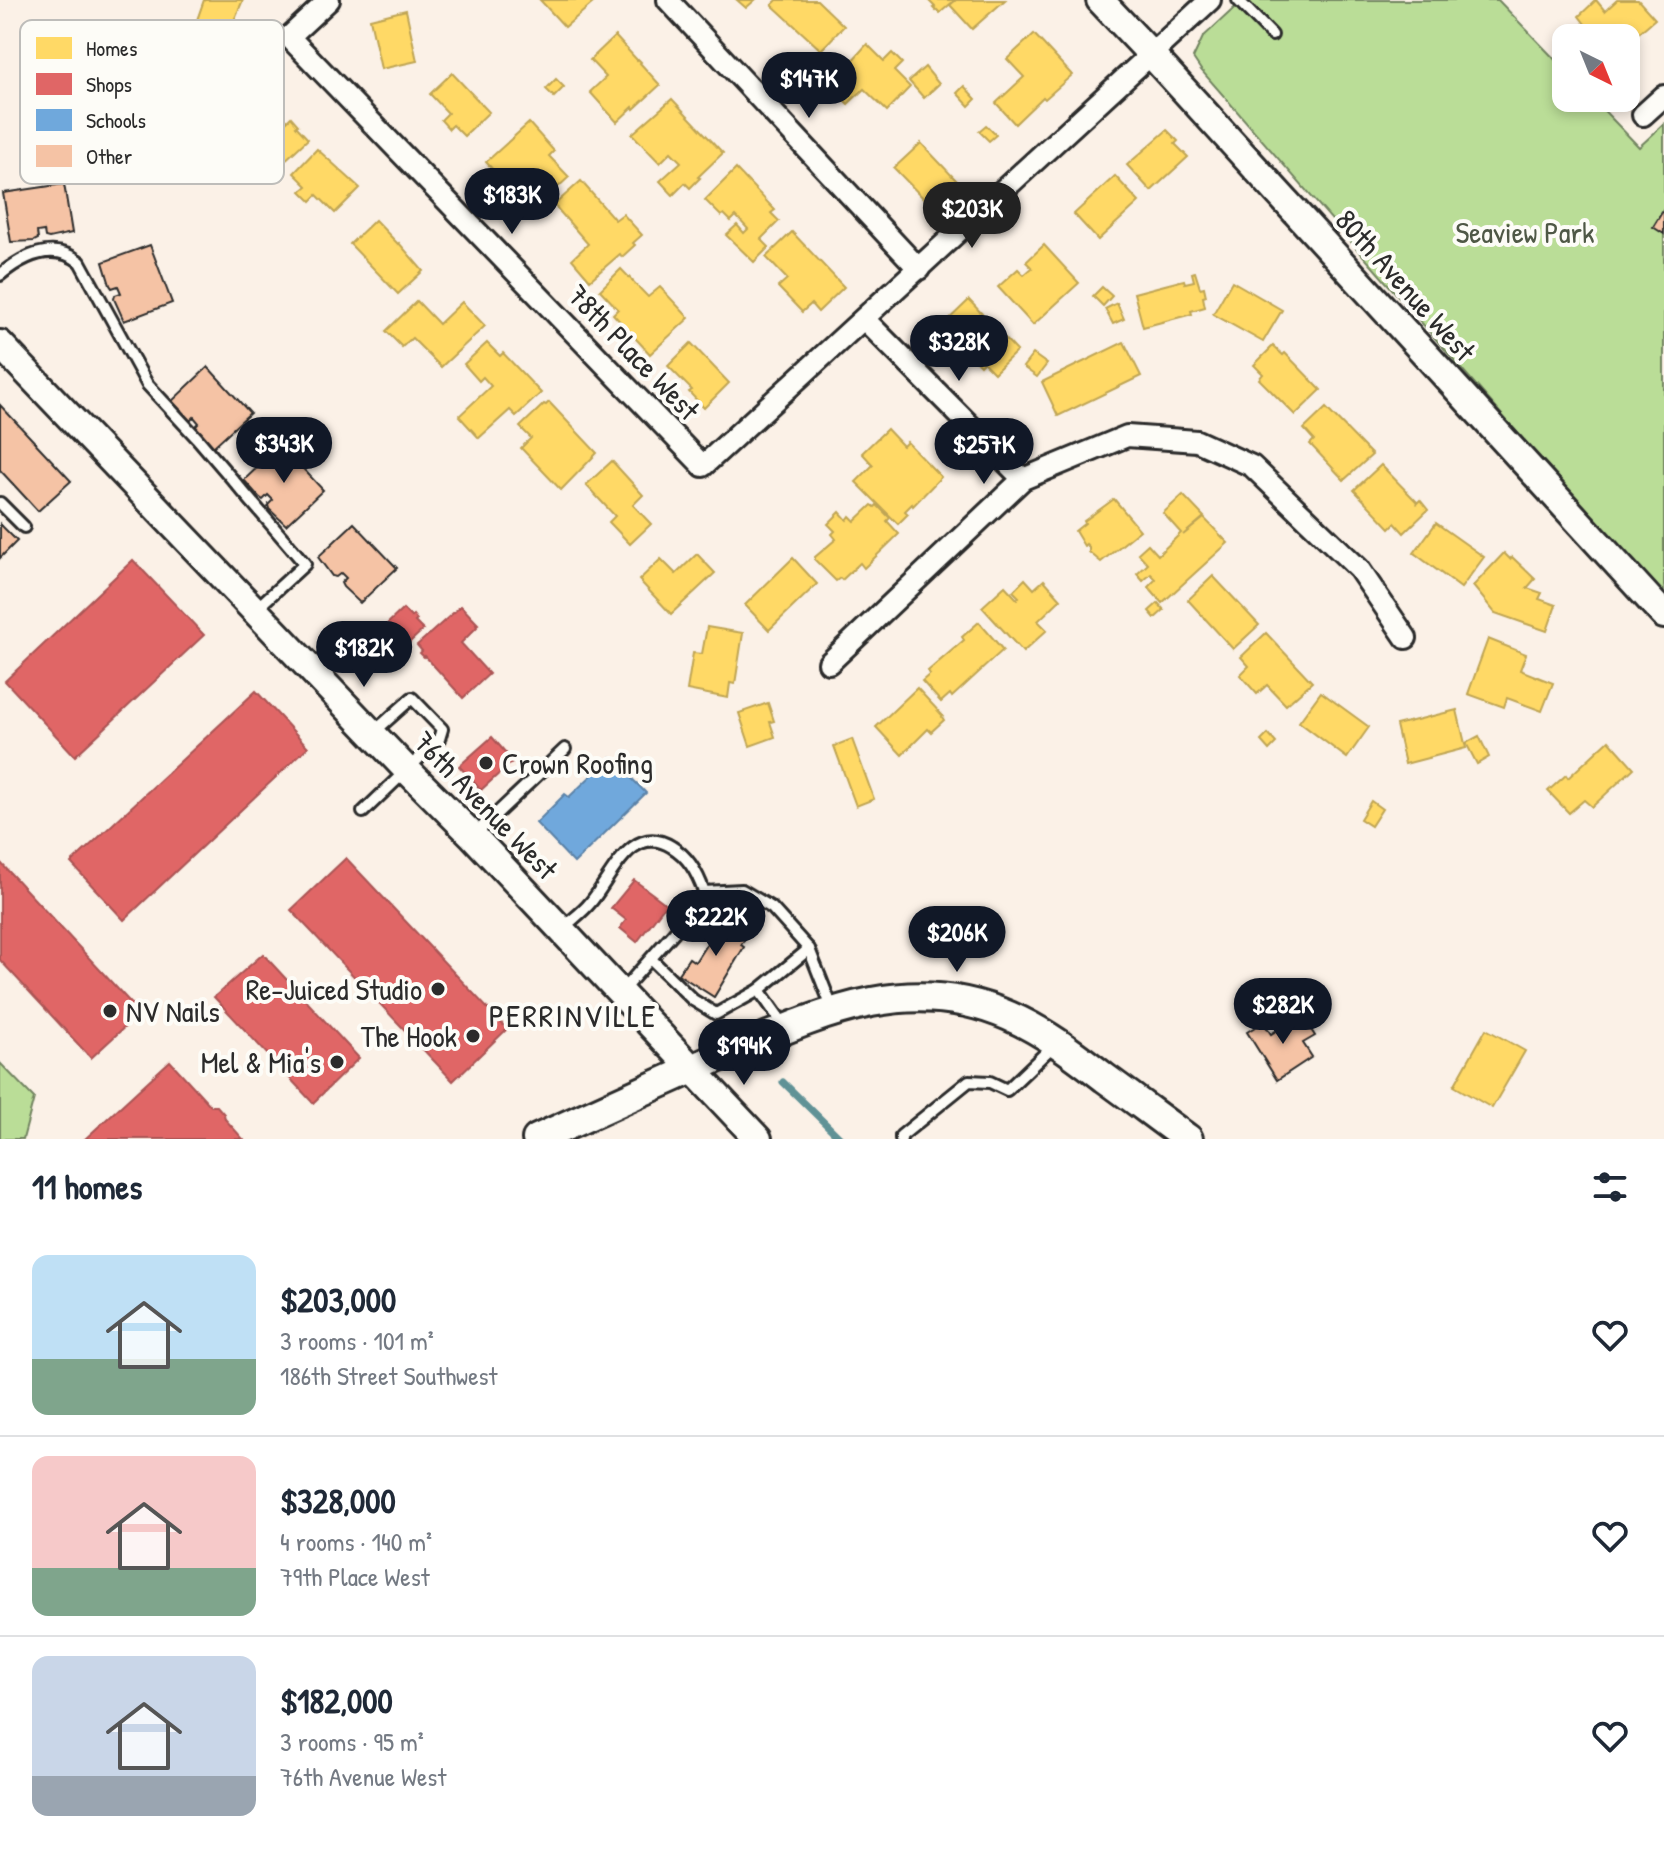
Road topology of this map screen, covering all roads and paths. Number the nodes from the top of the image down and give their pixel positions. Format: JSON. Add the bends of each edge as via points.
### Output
{"nodes":[{"id":1,"x":329,"y":0,"type":"edge"},
{"id":2,"x":668,"y":0,"type":"edge"},
{"id":3,"x":1100,"y":0,"type":"edge"},
{"id":4,"x":1210,"y":0,"type":"edge"},
{"id":5,"x":1238,"y":0,"type":"edge"},
{"id":6,"x":1272,"y":35,"type":"dead end"},
{"id":7,"x":1151,"y":54,"type":"junction"},
{"id":8,"x":1664,"y":96,"type":"edge"},
{"id":9,"x":1643,"y":115,"type":"dead end"},
{"id":10,"x":919,"y":269,"type":"junction"},
{"id":11,"x":0,"y":275,"type":"edge"},
{"id":12,"x":864,"y":319,"type":"junction"},
{"id":13,"x":5,"y":357,"type":"edge"},
{"id":14,"x":1023,"y":479,"type":"junction"},
{"id":15,"x":0,"y":503,"type":"edge"},
{"id":16,"x":24,"y":527,"type":"dead end"},
{"id":17,"x":254,"y":610,"type":"junction"},
{"id":18,"x":1664,"y":614,"type":"edge"},
{"id":19,"x":1406,"y":638,"type":"dead end"},
{"id":20,"x":829,"y":663,"type":"dead end"},
{"id":21,"x":373,"y":734,"type":"junction"},
{"id":22,"x":565,"y":749,"type":"dead end"},
{"id":23,"x":407,"y":770,"type":"junction"},
{"id":24,"x":363,"y":812,"type":"dead end"},
{"id":25,"x":473,"y":836,"type":"junction"},
{"id":26,"x":704,"y":892,"type":"junction"},
{"id":27,"x":560,"y":930,"type":"junction"},
{"id":28,"x":809,"y":949,"type":"junction"},
{"id":29,"x":651,"y":959,"type":"junction"},
{"id":30,"x":759,"y":990,"type":"junction"},
{"id":31,"x":620,"y":994,"type":"junction"},
{"id":32,"x":834,"y":1010,"type":"junction"},
{"id":33,"x":786,"y":1028,"type":"junction"},
{"id":34,"x":1057,"y":1043,"type":"junction"},
{"id":35,"x":693,"y":1069,"type":"junction"},
{"id":36,"x":537,"y":1139,"type":"edge"},
{"id":37,"x":758,"y":1139,"type":"edge"},
{"id":38,"x":901,"y":1139,"type":"edge"},
{"id":39,"x":1188,"y":1139,"type":"edge"}],
"edges":[{"from":1,"to":12,"type":"street","name":"78th Place West","via":[[289,37],[703,466]]},
{"from":2,"to":10,"type":"street"},
{"from":3,"to":7,"type":"street","name":"80th Avenue West"},
{"from":4,"to":7,"type":"street"},
{"from":5,"to":6,"type":"lane"},
{"from":7,"to":10,"type":"street"},
{"from":7,"to":18,"type":"street","name":"80th Avenue West"},
{"from":8,"to":9,"type":"street"},
{"from":10,"to":12,"type":"street"},
{"from":11,"to":17,"type":"lane","via":[[19,261],[48,251],[72,255],[80,262],[147,384],[305,564]]},
{"from":12,"to":14,"type":"street"},
{"from":13,"to":17,"type":"street","name":"76th Avenue West"},
{"from":14,"to":19,"type":"street","via":[[1127,436],[1197,441],[1252,466],[1359,569]]},
{"from":14,"to":20,"type":"street"},
{"from":15,"to":16,"type":"lane"},
{"from":17,"to":21,"type":"street","name":"76th Avenue West"},
{"from":21,"to":23,"type":"street","name":"76th Avenue West"},
{"from":21,"to":23,"type":"lane","via":[[412,698],[442,729],[439,739]]},
{"from":22,"to":25,"type":"lane"},
{"from":23,"to":24,"type":"lane"},
{"from":23,"to":25,"type":"street","name":"76th Avenue West"},
{"from":25,"to":27,"type":"street","name":"76th Avenue West"},
{"from":26,"to":27,"type":"lane","via":[[694,868],[677,850],[654,839],[642,841]]},
{"from":26,"to":28,"type":"lane","via":[[742,890],[772,908]]},
{"from":26,"to":29,"type":"lane"},
{"from":27,"to":31,"type":"street","name":"76th Avenue West"},
{"from":28,"to":30,"type":"lane"},
{"from":28,"to":32,"type":"lane"},
{"from":29,"to":30,"type":"lane","via":[[693,1000],[716,1014]]},
{"from":29,"to":31,"type":"lane"},
{"from":30,"to":33,"type":"lane"},
{"from":31,"to":35,"type":"street","name":"76th Avenue West"},
{"from":32,"to":33,"type":"main road"},
{"from":32,"to":34,"type":"main road","via":[[904,997],[948,999],[1007,1015]]},
{"from":33,"to":35,"type":"main road"},
{"from":34,"to":38,"type":"lane","via":[[1007,1090],[969,1081]]},
{"from":34,"to":39,"type":"main road"},
{"from":35,"to":36,"type":"main road"},
{"from":35,"to":37,"type":"street","name":"76th Avenue West"}]}
